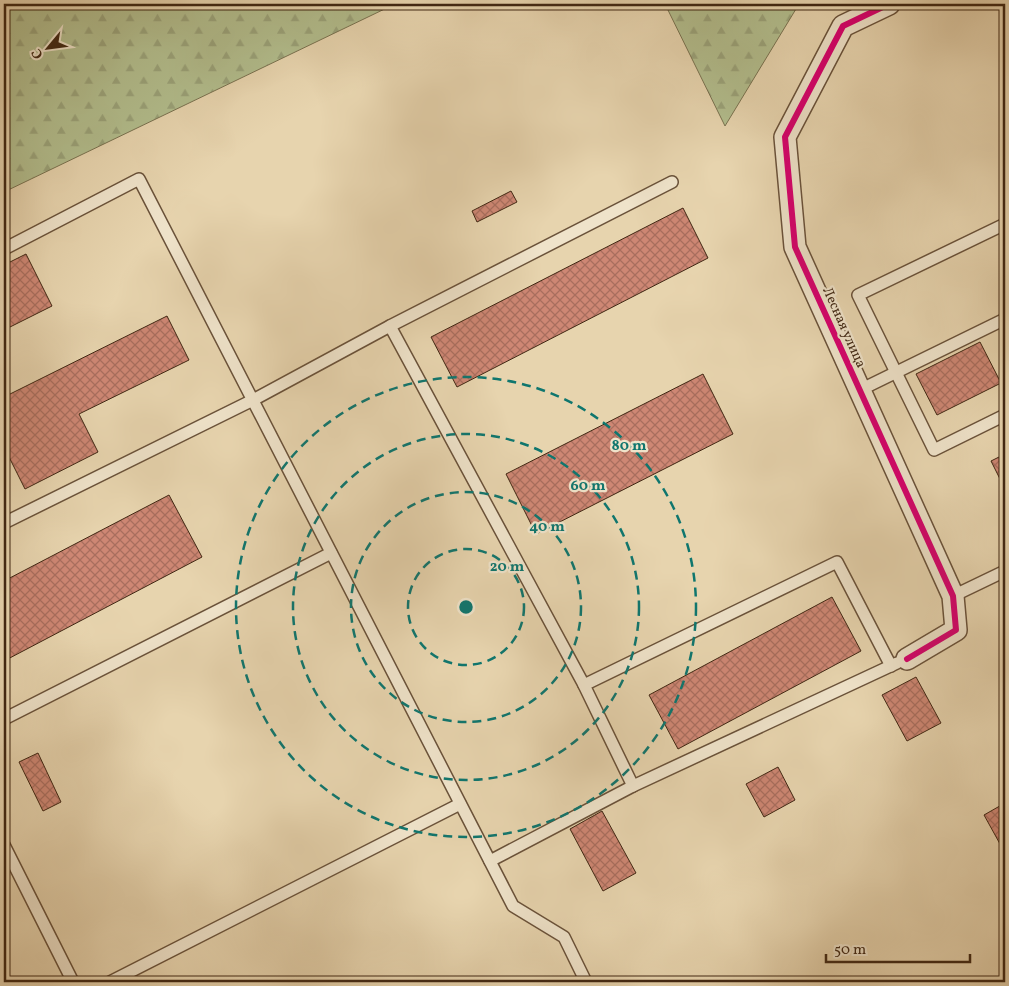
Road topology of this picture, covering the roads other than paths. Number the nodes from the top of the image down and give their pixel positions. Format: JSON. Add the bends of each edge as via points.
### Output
{"nodes":[{"id":1,"x":889,"y":4,"type":"edge"},
{"id":2,"x":672,"y":182,"type":"dead end"},
{"id":3,"x":1005,"y":224,"type":"edge"},
{"id":4,"x":4,"y":249,"type":"edge"},
{"id":5,"x":1005,"y":319,"type":"edge"},
{"id":6,"x":390,"y":326,"type":"junction"},
{"id":7,"x":896,"y":373,"type":"junction"},
{"id":8,"x":860,"y":390,"type":"junction"},
{"id":9,"x":253,"y":400,"type":"junction"},
{"id":10,"x":1005,"y":416,"type":"edge"},
{"id":11,"x":4,"y":523,"type":"edge"},
{"id":12,"x":331,"y":552,"type":"junction"},
{"id":13,"x":1005,"y":571,"type":"edge"},
{"id":14,"x":953,"y":596,"type":"junction"},
{"id":15,"x":899,"y":662,"type":"junction"},
{"id":16,"x":584,"y":685,"type":"junction"},
{"id":17,"x":4,"y":719,"type":"edge"},
{"id":18,"x":633,"y":786,"type":"junction"},
{"id":19,"x":460,"y":804,"type":"junction"},
{"id":20,"x":4,"y":846,"type":"edge"},
{"id":21,"x":490,"y":861,"type":"junction"},
{"id":22,"x":73,"y":982,"type":"edge"},
{"id":23,"x":110,"y":982,"type":"edge"},
{"id":24,"x":586,"y":982,"type":"edge"}],
"edges":[{"from":1,"to":8,"type":"street","name":"Лесная улица","via":[[843,26],[786,137],[795,247]]},
{"from":2,"to":6,"type":"lane"},
{"from":3,"to":7,"type":"lane","via":[[858,295]]},
{"from":4,"to":9,"type":"lane","via":[[139,180]]},
{"from":5,"to":7,"type":"lane"},
{"from":6,"to":9,"type":"lane"},
{"from":6,"to":16,"type":"lane"},
{"from":7,"to":8,"type":"lane"},
{"from":7,"to":10,"type":"lane","via":[[934,450]]},
{"from":8,"to":14,"type":"street","name":"Лесная улица"},
{"from":9,"to":11,"type":"lane"},
{"from":9,"to":12,"type":"lane"},
{"from":12,"to":17,"type":"lane"},
{"from":12,"to":19,"type":"lane"},
{"from":13,"to":14,"type":"lane"},
{"from":14,"to":15,"type":"street","name":"Лесная улица","via":[[956,630]]},
{"from":15,"to":16,"type":"lane","via":[[837,562]]},
{"from":15,"to":18,"type":"lane"},
{"from":16,"to":18,"type":"lane"},
{"from":18,"to":21,"type":"lane"},
{"from":19,"to":21,"type":"lane"},
{"from":19,"to":23,"type":"lane"},
{"from":20,"to":22,"type":"lane"},
{"from":21,"to":24,"type":"lane","via":[[513,906],[564,937]]}]}
